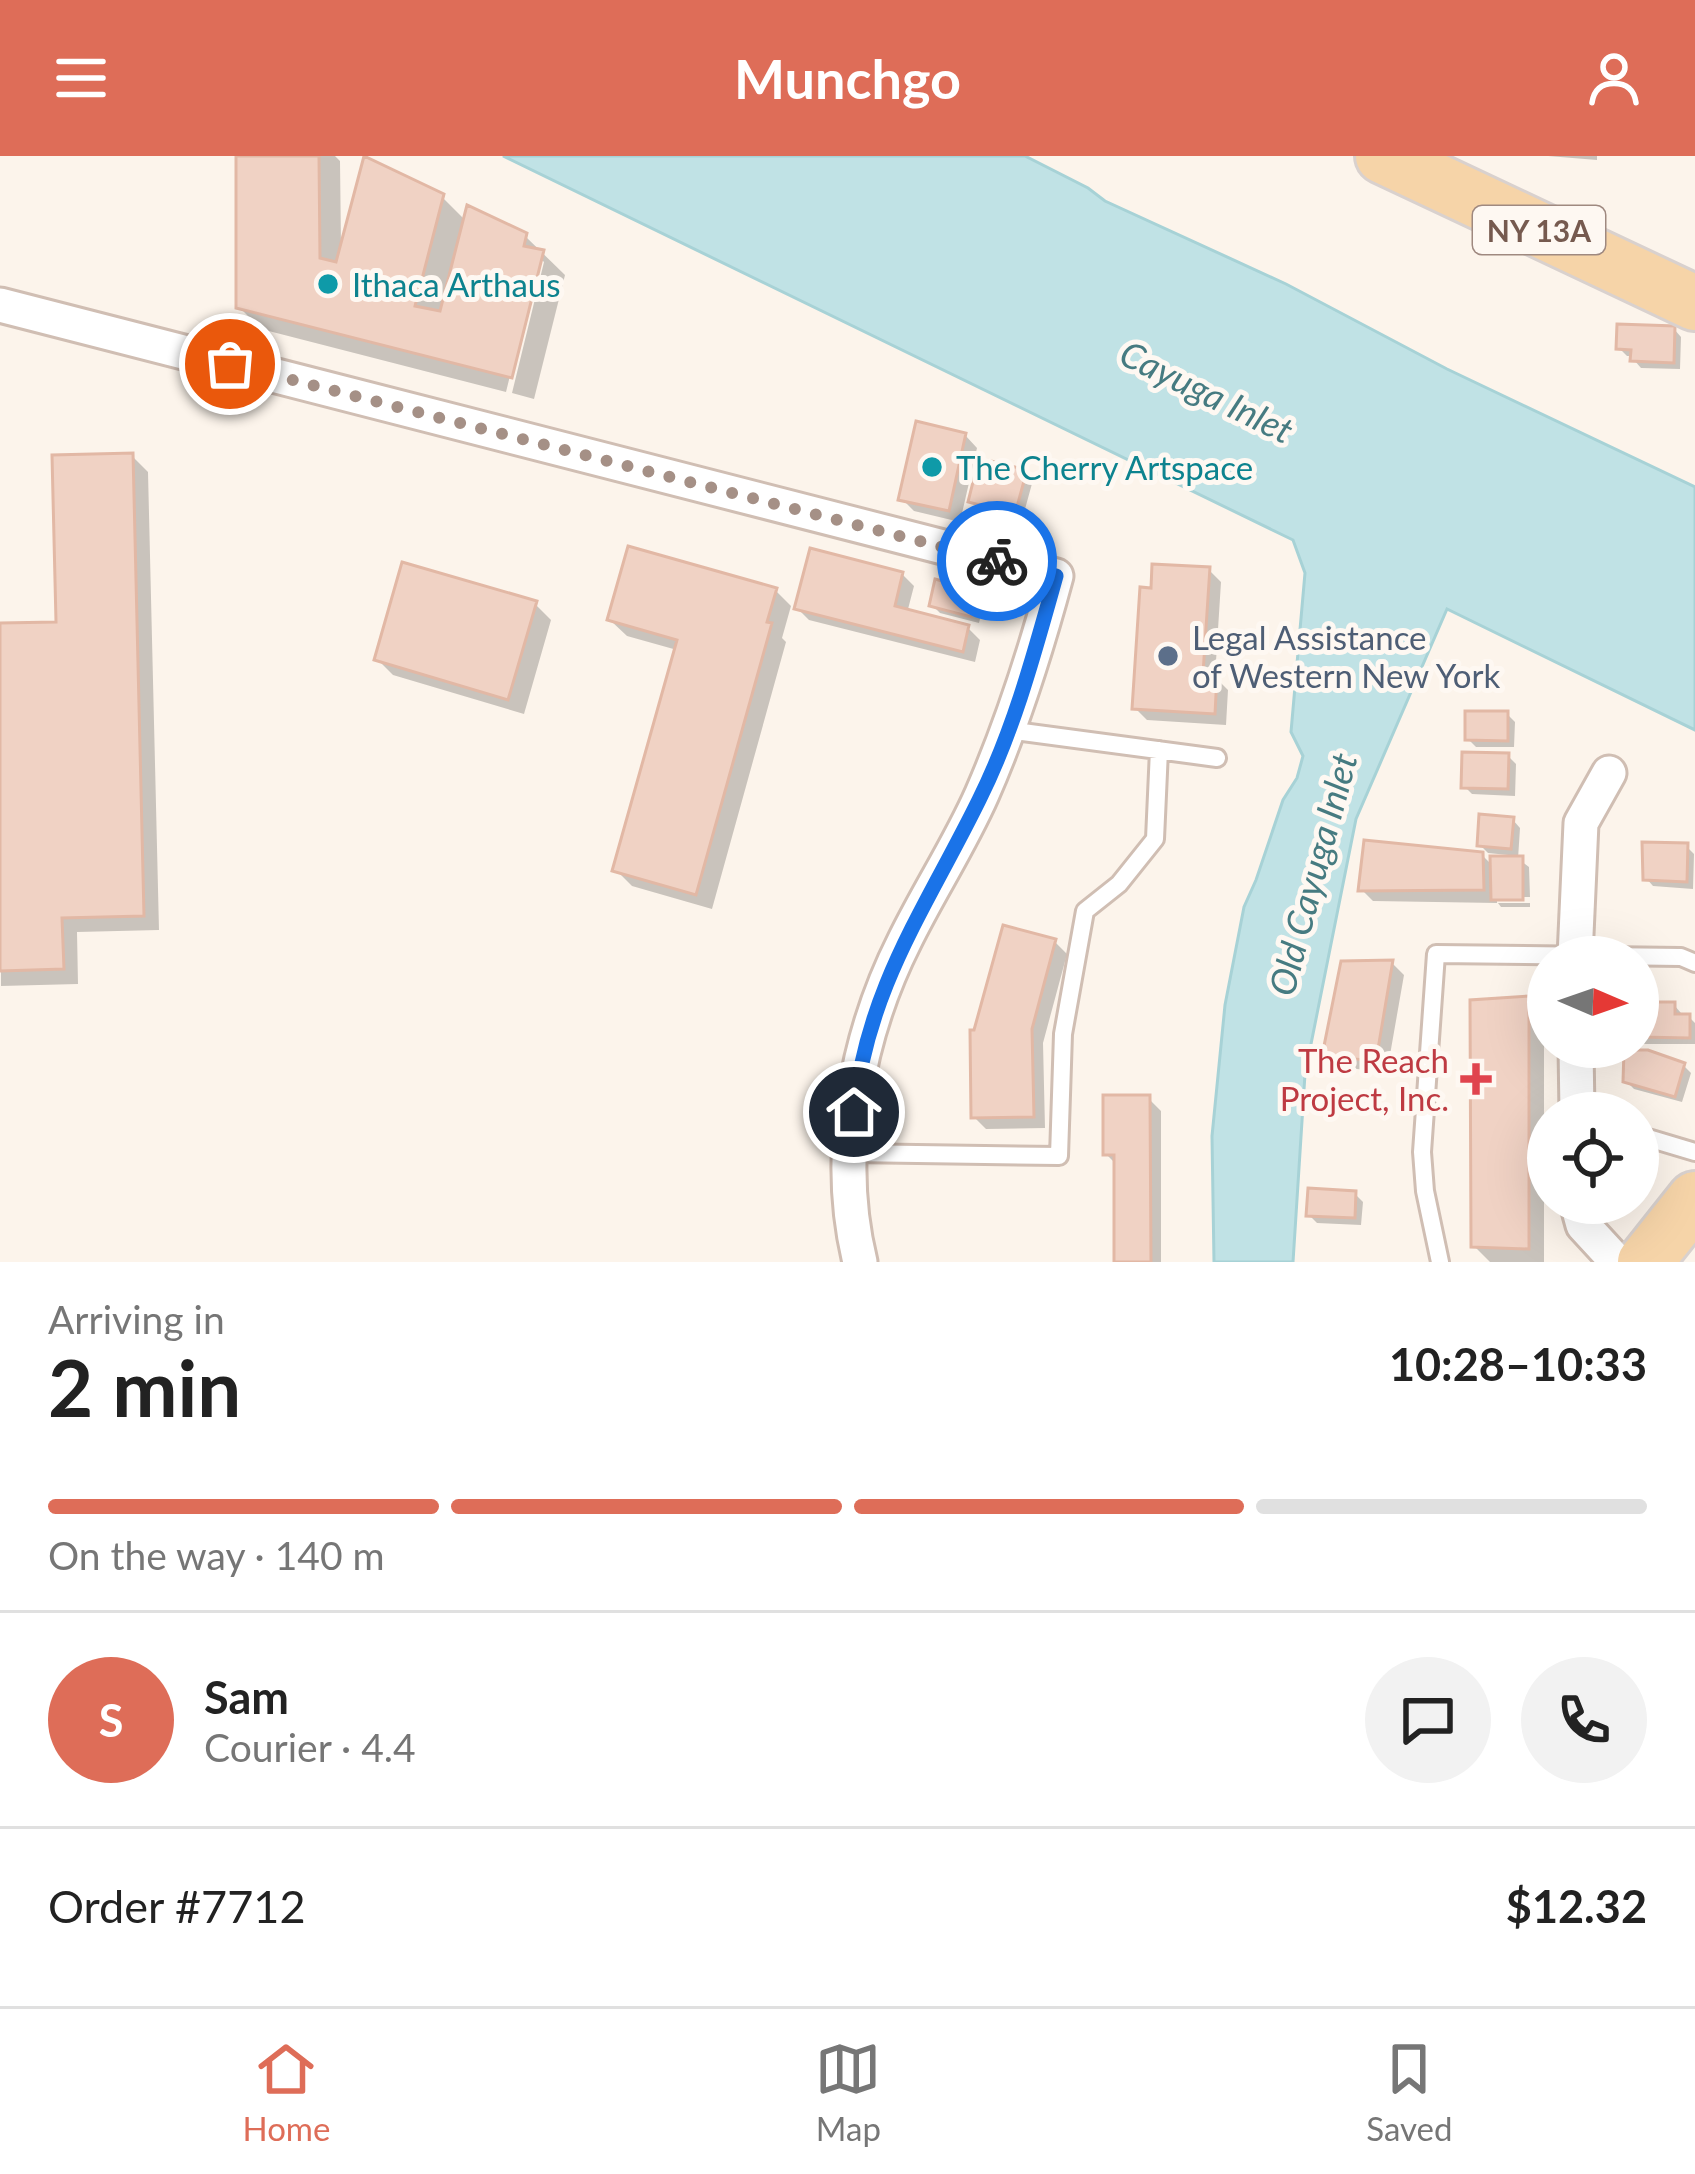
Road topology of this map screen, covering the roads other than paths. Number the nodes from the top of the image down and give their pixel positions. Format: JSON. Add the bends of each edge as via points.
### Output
{"nodes":[{"id":1,"x":1383,"y":156,"type":"edge"},
{"id":2,"x":1695,"y":303,"type":"edge"},
{"id":3,"x":0,"y":304,"type":"edge"},
{"id":4,"x":1008,"y":730,"type":"junction"},
{"id":5,"x":1159,"y":750,"type":"junction"},
{"id":6,"x":1216,"y":758,"type":"dead end"},
{"id":7,"x":1609,"y":773,"type":"dead end"},
{"id":8,"x":1575,"y":936,"type":"edge"},
{"id":9,"x":1527,"y":954,"type":"edge"},
{"id":10,"x":1659,"y":956,"type":"edge"},
{"id":11,"x":1695,"y":963,"type":"edge"},
{"id":12,"x":1659,"y":1141,"type":"edge"},
{"id":13,"x":1695,"y":1152,"type":"edge"},
{"id":14,"x":850,"y":1153,"type":"junction"},
{"id":15,"x":1695,"y":1199,"type":"edge"},
{"id":16,"x":1583,"y":1224,"type":"edge"},
{"id":17,"x":860,"y":1262,"type":"edge"},
{"id":18,"x":1440,"y":1262,"type":"edge"},
{"id":19,"x":1617,"y":1262,"type":"edge"},
{"id":20,"x":1645,"y":1262,"type":"edge"}],
"edges":[{"from":1,"to":2,"type":"main road","number":"NY 13A"},
{"from":3,"to":4,"type":"street","via":[[1056,576]]},
{"from":4,"to":5,"type":"lane"},
{"from":4,"to":14,"type":"street","via":[[880,995],[858,1070]]},
{"from":5,"to":6,"type":"lane"},
{"from":5,"to":14,"type":"lane","via":[[1155,839],[1084,911],[1063,1034],[1059,1156]]},
{"from":7,"to":8,"type":"street","via":[[1581,823]]},
{"from":9,"to":18,"type":"lane","via":[[1436,954],[1422,1152]]},
{"from":10,"to":11,"type":"lane"},
{"from":12,"to":13,"type":"lane"},
{"from":14,"to":17,"type":"street","via":[[850,1222]]},
{"from":15,"to":20,"type":"main road"},
{"from":16,"to":19,"type":"street"}]}
